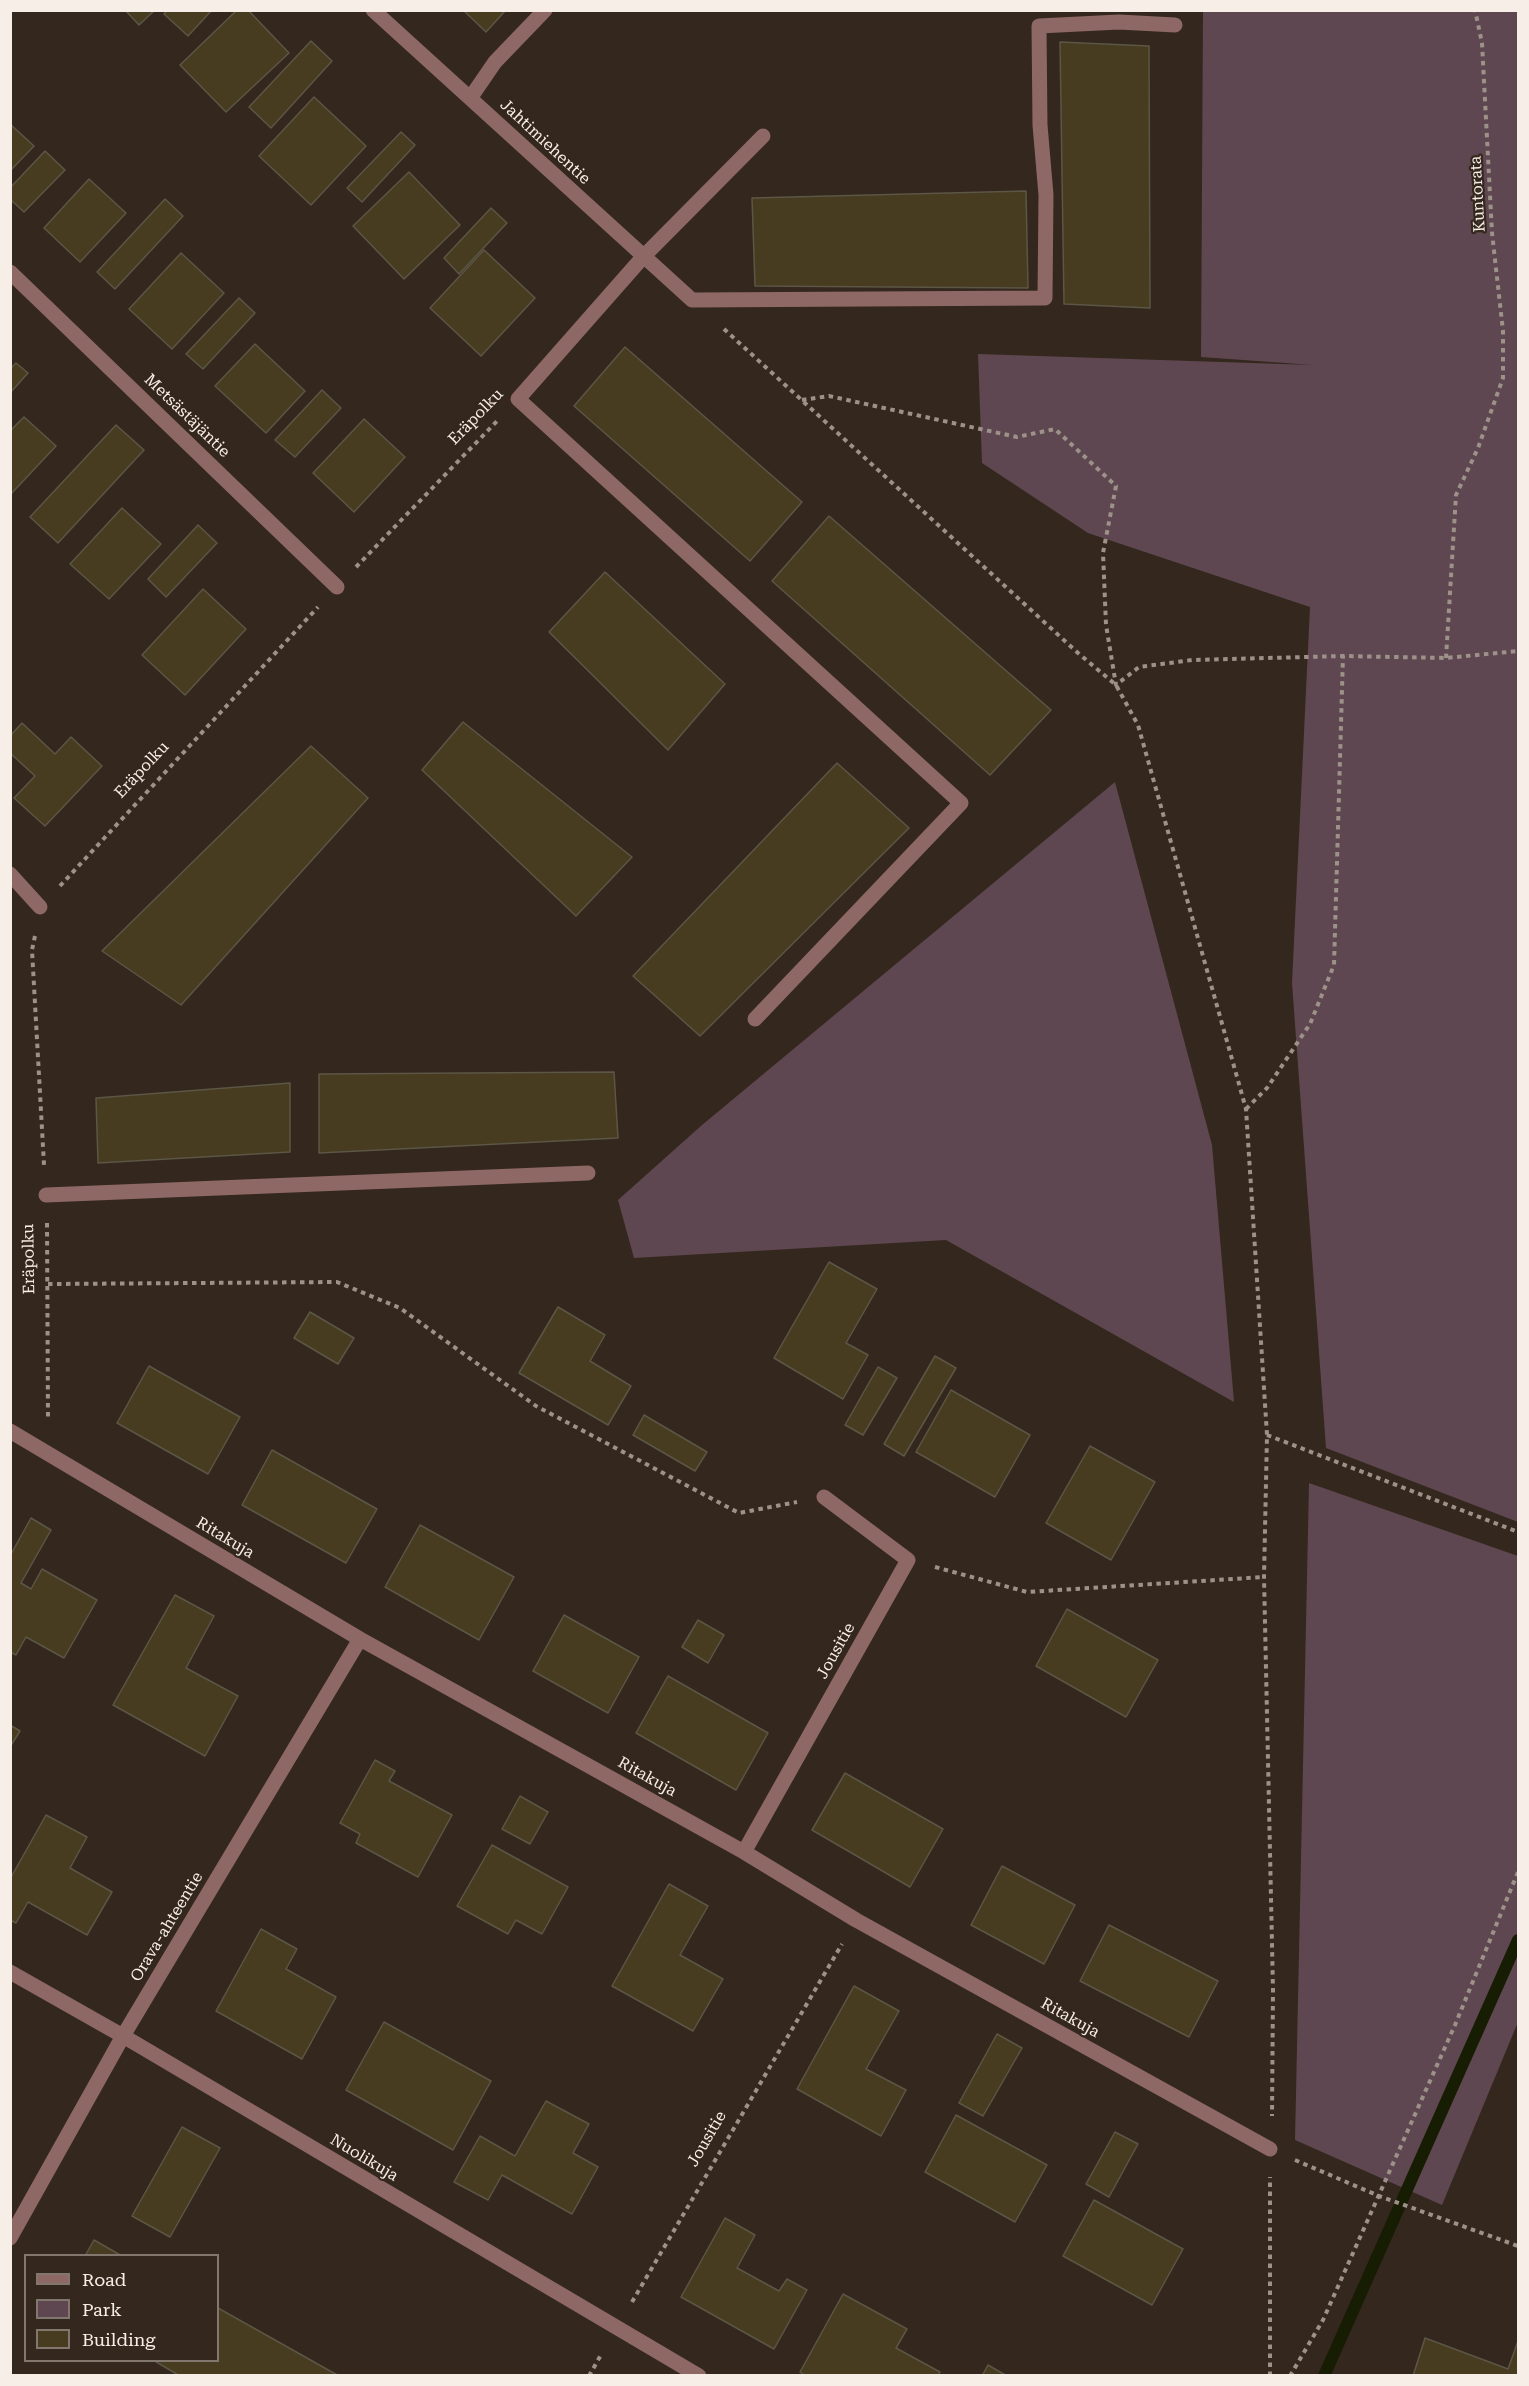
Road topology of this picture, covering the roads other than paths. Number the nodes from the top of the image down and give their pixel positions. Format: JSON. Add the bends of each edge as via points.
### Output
{"nodes":[{"id":1,"x":373,"y":10,"type":"edge"},
{"id":2,"x":546,"y":10,"type":"edge"},
{"id":3,"x":1175,"y":25,"type":"dead end"},
{"id":4,"x":471,"y":97,"type":"junction"},
{"id":5,"x":764,"y":136,"type":"dead end"},
{"id":6,"x":643,"y":257,"type":"junction"},
{"id":7,"x":10,"y":273,"type":"edge"},
{"id":8,"x":337,"y":587,"type":"road end"},
{"id":9,"x":10,"y":874,"type":"edge"},
{"id":10,"x":40,"y":907,"type":"road end"},
{"id":11,"x":755,"y":1019,"type":"dead end"},
{"id":12,"x":588,"y":1173,"type":"dead end"},
{"id":13,"x":46,"y":1196,"type":"road end"},
{"id":14,"x":10,"y":1431,"type":"edge"},
{"id":15,"x":824,"y":1497,"type":"road end"},
{"id":16,"x":360,"y":1639,"type":"junction"},
{"id":17,"x":744,"y":1852,"type":"junction"},
{"id":18,"x":10,"y":1972,"type":"edge"},
{"id":19,"x":123,"y":2036,"type":"junction"},
{"id":20,"x":1270,"y":2149,"type":"road end"},
{"id":21,"x":10,"y":2238,"type":"edge"},
{"id":22,"x":699,"y":2376,"type":"edge"}],
"edges":[{"from":1,"to":4,"type":"street","name":"Jahtimiehentie"},
{"from":2,"to":4,"type":"street","via":[[495,62]]},
{"from":3,"to":6,"type":"street","name":"Jahtimiehentie","via":[[1119,22],[1039,26],[1040,125],[1046,195],[1045,298],[692,300]]},
{"from":4,"to":6,"type":"street","name":"Jahtimiehentie"},
{"from":5,"to":6,"type":"street","name":"Eräpolku"},
{"from":6,"to":11,"type":"street","name":"Eräpolku","via":[[518,399],[961,803]]},
{"from":7,"to":8,"type":"street","name":"Metsästäjäntie"},
{"from":9,"to":10,"type":"street"},
{"from":12,"to":13,"type":"street"},
{"from":14,"to":16,"type":"street","name":"Ritakuja"},
{"from":15,"to":17,"type":"street","name":"Jousitie","via":[[908,1560]]},
{"from":16,"to":17,"type":"street","name":"Ritakuja"},
{"from":16,"to":19,"type":"street","name":"Orava-ahteentie"},
{"from":17,"to":20,"type":"street","name":"Ritakuja","via":[[856,1920]]},
{"from":18,"to":19,"type":"street","name":"Nuolikuja"},
{"from":19,"to":21,"type":"street","name":"Orava-ahteentie"},
{"from":19,"to":22,"type":"street","name":"Nuolikuja"}]}
